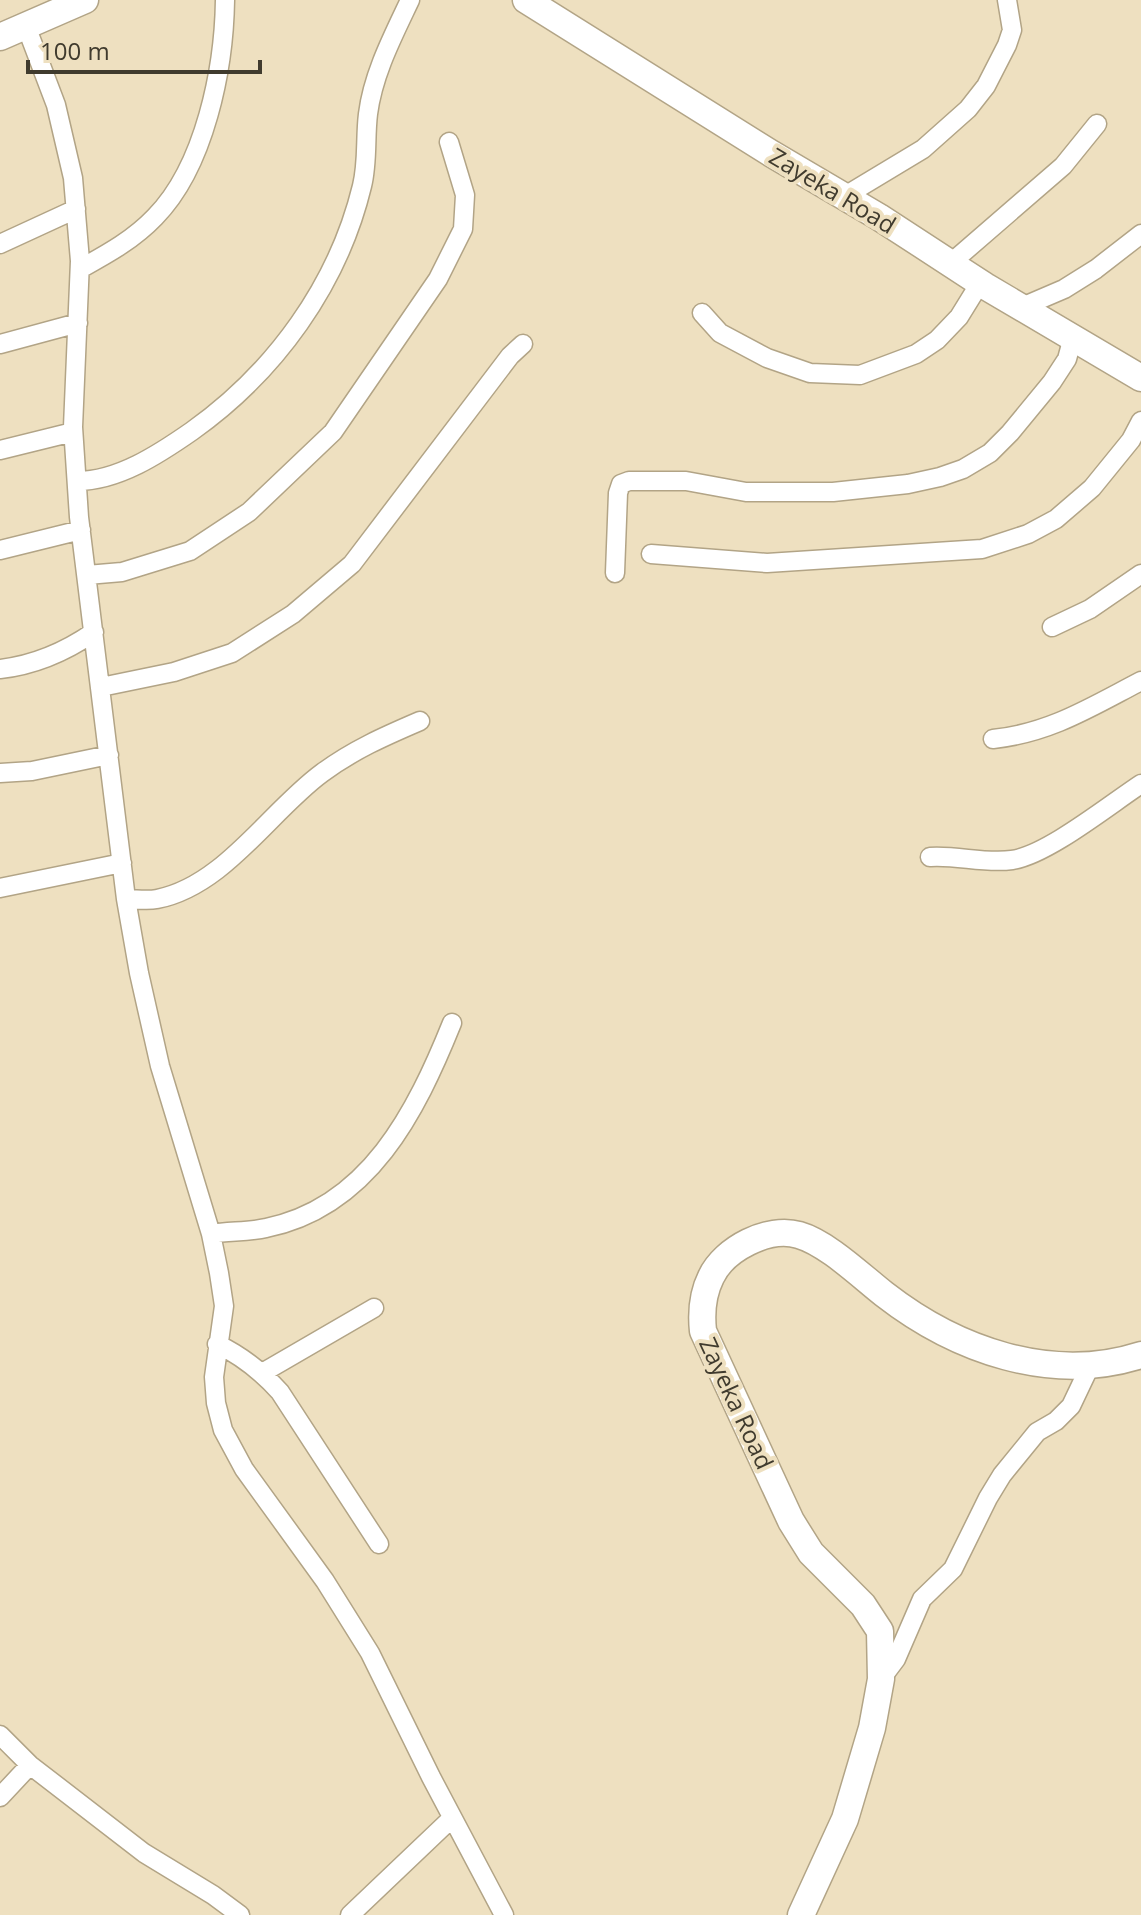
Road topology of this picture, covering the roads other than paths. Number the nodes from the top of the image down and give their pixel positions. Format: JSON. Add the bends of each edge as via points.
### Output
{"nodes":[{"id":1,"x":85,"y":0,"type":"edge"},
{"id":2,"x":225,"y":0,"type":"edge"},
{"id":3,"x":410,"y":0,"type":"edge"},
{"id":4,"x":526,"y":0,"type":"edge"},
{"id":5,"x":1007,"y":0,"type":"edge"},
{"id":6,"x":26,"y":26,"type":"junction"},
{"id":7,"x":0,"y":37,"type":"edge"},
{"id":8,"x":1097,"y":124,"type":"dead end"},
{"id":9,"x":449,"y":142,"type":"dead end"},
{"id":10,"x":845,"y":196,"type":"junction"},
{"id":11,"x":76,"y":209,"type":"junction"},
{"id":12,"x":1141,"y":234,"type":"edge"},
{"id":13,"x":0,"y":244,"type":"edge"},
{"id":14,"x":951,"y":263,"type":"junction"},
{"id":15,"x":80,"y":269,"type":"junction"},
{"id":16,"x":980,"y":283,"type":"junction"},
{"id":17,"x":1022,"y":307,"type":"junction"},
{"id":18,"x":702,"y":313,"type":"dead end"},
{"id":19,"x":78,"y":323,"type":"junction"},
{"id":20,"x":1073,"y":337,"type":"junction"},
{"id":21,"x":0,"y":344,"type":"edge"},
{"id":22,"x":523,"y":344,"type":"dead end"},
{"id":23,"x":1139,"y":375,"type":"edge"},
{"id":24,"x":1141,"y":421,"type":"edge"},
{"id":25,"x":73,"y":432,"type":"junction"},
{"id":26,"x":0,"y":450,"type":"edge"},
{"id":27,"x":77,"y":481,"type":"junction"},
{"id":28,"x":81,"y":530,"type":"junction"},
{"id":29,"x":0,"y":550,"type":"edge"},
{"id":30,"x":651,"y":554,"type":"dead end"},
{"id":31,"x":615,"y":573,"type":"dead end"},
{"id":32,"x":1141,"y":574,"type":"edge"},
{"id":33,"x":87,"y":575,"type":"junction"},
{"id":34,"x":1052,"y":627,"type":"dead end"},
{"id":35,"x":94,"y":632,"type":"junction"},
{"id":36,"x":0,"y":669,"type":"edge"},
{"id":37,"x":1141,"y":681,"type":"edge"},
{"id":38,"x":101,"y":687,"type":"junction"},
{"id":39,"x":420,"y":721,"type":"dead end"},
{"id":40,"x":993,"y":739,"type":"dead end"},
{"id":41,"x":109,"y":755,"type":"junction"},
{"id":42,"x":0,"y":773,"type":"edge"},
{"id":43,"x":1141,"y":784,"type":"edge"},
{"id":44,"x":930,"y":857,"type":"dead end"},
{"id":45,"x":122,"y":863,"type":"junction"},
{"id":46,"x":0,"y":888,"type":"edge"},
{"id":47,"x":126,"y":899,"type":"junction"},
{"id":48,"x":452,"y":1023,"type":"dead end"},
{"id":49,"x":211,"y":1234,"type":"junction"},
{"id":50,"x":374,"y":1308,"type":"dead end"},
{"id":51,"x":217,"y":1344,"type":"junction"},
{"id":52,"x":1141,"y":1355,"type":"edge"},
{"id":53,"x":1090,"y":1366,"type":"junction"},
{"id":54,"x":262,"y":1373,"type":"junction"},
{"id":55,"x":379,"y":1544,"type":"dead end"},
{"id":56,"x":881,"y":1679,"type":"junction"},
{"id":57,"x":0,"y":1735,"type":"edge"},
{"id":58,"x":30,"y":1765,"type":"junction"},
{"id":59,"x":0,"y":1797,"type":"edge"},
{"id":60,"x":452,"y":1818,"type":"junction"},
{"id":61,"x":240,"y":1915,"type":"edge"},
{"id":62,"x":350,"y":1915,"type":"edge"},
{"id":63,"x":504,"y":1915,"type":"edge"},
{"id":64,"x":801,"y":1915,"type":"edge"}],
"edges":[{"from":1,"to":6,"type":"street"},
{"from":2,"to":15,"type":"street","via":[[206,123],[174,195],[136,236]]},
{"from":3,"to":27,"type":"street","via":[[375,81],[367,161],[354,211],[329,277],[303,321],[217,413],[153,456],[107,477]]},
{"from":4,"to":10,"type":"street","name":"Zayeka Road"},
{"from":5,"to":10,"type":"street","via":[[1012,30],[1007,45],[968,109],[923,149]]},
{"from":6,"to":7,"type":"street"},
{"from":6,"to":11,"type":"street","via":[[56,105]]},
{"from":8,"to":14,"type":"street","via":[[1063,166]]},
{"from":9,"to":33,"type":"street","via":[[465,195],[463,229],[438,279],[333,432],[249,512],[190,551],[122,572]]},
{"from":10,"to":14,"type":"street","name":"Zayeka Road"},
{"from":11,"to":13,"type":"street"},
{"from":11,"to":15,"type":"street"},
{"from":12,"to":17,"type":"street","via":[[1064,289]]},
{"from":14,"to":16,"type":"street","name":"Zayeka Road"},
{"from":15,"to":19,"type":"street"},
{"from":16,"to":17,"type":"street","name":"Zayeka Road"},
{"from":16,"to":18,"type":"street","via":[[937,340],[916,354],[860,375],[810,373],[767,358],[720,333]]},
{"from":17,"to":20,"type":"street","name":"Zayeka Road"},
{"from":19,"to":21,"type":"street"},
{"from":19,"to":25,"type":"street"},
{"from":20,"to":23,"type":"street","name":"Zayeka Road"},
{"from":20,"to":31,"type":"street","via":[[1052,382],[1010,433],[990,453],[940,477],[833,492],[746,492],[686,481],[621,484]]},
{"from":22,"to":38,"type":"street","via":[[352,564],[293,614],[232,653]]},
{"from":24,"to":30,"type":"street","via":[[1092,488],[1056,519],[982,549],[767,563]]},
{"from":25,"to":26,"type":"street"},
{"from":25,"to":27,"type":"street"},
{"from":27,"to":28,"type":"street"},
{"from":28,"to":29,"type":"street"},
{"from":28,"to":33,"type":"street"},
{"from":32,"to":34,"type":"street"},
{"from":33,"to":35,"type":"street"},
{"from":35,"to":36,"type":"street","via":[[49,658]]},
{"from":35,"to":38,"type":"street"},
{"from":37,"to":40,"type":"street","via":[[1061,722]]},
{"from":38,"to":41,"type":"street"},
{"from":39,"to":47,"type":"street","via":[[358,748],[319,775],[199,883],[155,899]]},
{"from":41,"to":42,"type":"street"},
{"from":41,"to":45,"type":"street"},
{"from":43,"to":44,"type":"street","via":[[1031,854],[1008,861]]},
{"from":45,"to":46,"type":"street"},
{"from":45,"to":47,"type":"street"},
{"from":47,"to":49,"type":"street","via":[[160,1066]]},
{"from":48,"to":49,"type":"street","via":[[382,1158],[339,1197],[308,1215],[265,1229]]},
{"from":49,"to":51,"type":"street","via":[[224,1306]]},
{"from":50,"to":54,"type":"street"},
{"from":51,"to":54,"type":"street"},
{"from":51,"to":60,"type":"street","via":[[214,1377],[223,1430],[370,1653]]},
{"from":52,"to":53,"type":"street","name":"Zayeka Road"},
{"from":53,"to":56,"type":"street","via":[[1071,1406],[1037,1432],[1002,1475],[953,1569],[922,1599],[896,1659]]},
{"from":53,"to":56,"type":"street","name":"Zayeka Road","via":[[1020,1361],[950,1336],[800,1235],[768,1235],[747,1243],[718,1266],[701,1309],[713,1359],[791,1521],[811,1553],[863,1605],[880,1631]]},
{"from":54,"to":55,"type":"street","via":[[280,1392]]},
{"from":56,"to":64,"type":"street","name":"Zayeka Road","via":[[845,1819]]},
{"from":57,"to":58,"type":"street"},
{"from":58,"to":59,"type":"street"},
{"from":58,"to":61,"type":"street","via":[[144,1853]]},
{"from":60,"to":62,"type":"street"},
{"from":60,"to":63,"type":"street"}]}
